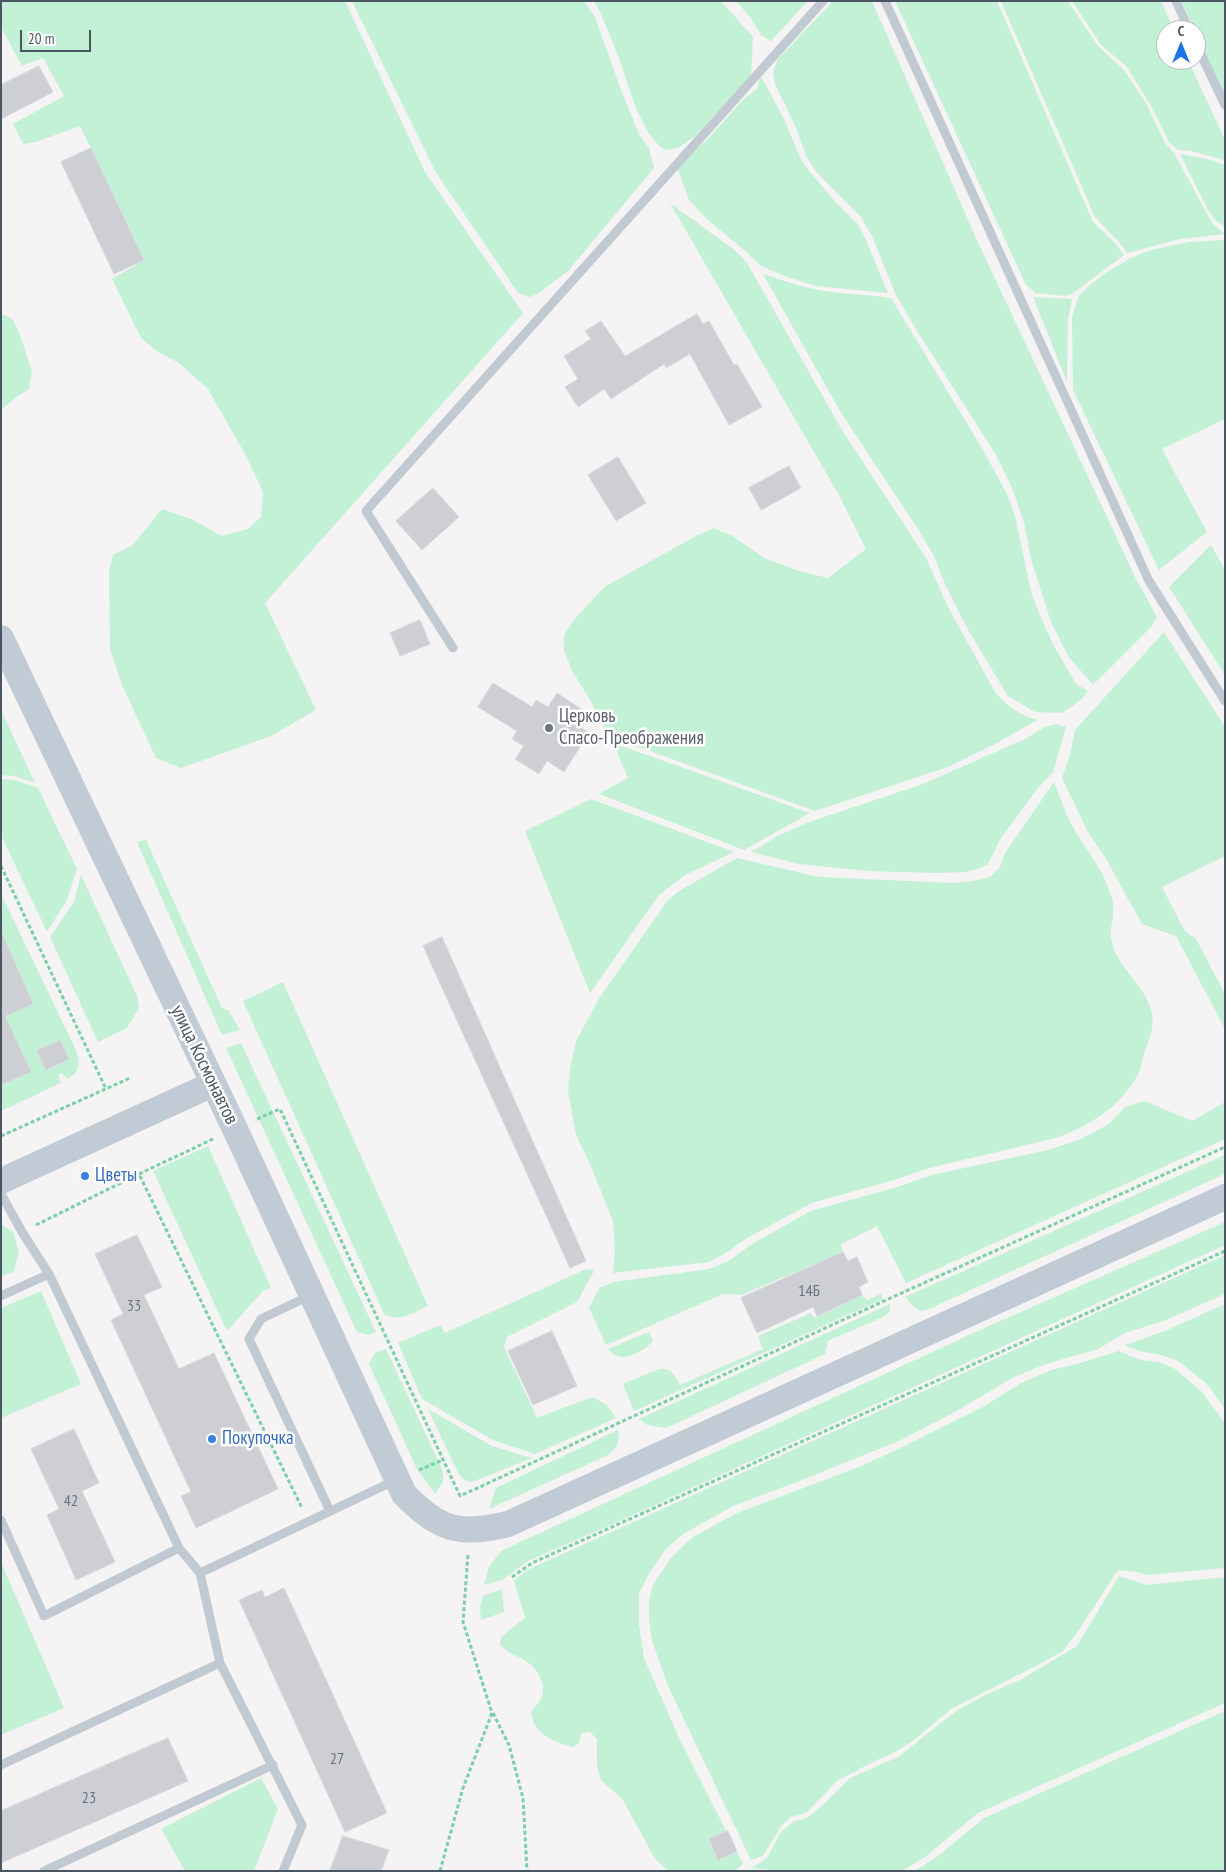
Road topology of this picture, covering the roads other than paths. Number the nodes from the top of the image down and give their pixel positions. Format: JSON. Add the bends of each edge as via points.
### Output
{"nodes":[{"id":1,"x":823,"y":1,"type":"edge"},
{"id":2,"x":885,"y":1,"type":"edge"},
{"id":3,"x":1176,"y":1,"type":"edge"},
{"id":4,"x":1185,"y":20,"type":"edge"},
{"id":5,"x":1206,"y":65,"type":"edge"},
{"id":6,"x":1225,"y":106,"type":"edge"},
{"id":7,"x":1,"y":638,"type":"edge"},
{"id":8,"x":454,"y":648,"type":"dead end"},
{"id":9,"x":1225,"y":701,"type":"edge"},
{"id":10,"x":212,"y":1084,"type":"junction"},
{"id":11,"x":1,"y":1181,"type":"edge"},
{"id":12,"x":1,"y":1194,"type":"edge"},
{"id":13,"x":1225,"y":1197,"type":"edge"},
{"id":14,"x":49,"y":1274,"type":"junction"},
{"id":15,"x":312,"y":1295,"type":"junction"},
{"id":16,"x":1,"y":1296,"type":"edge"},
{"id":17,"x":401,"y":1487,"type":"junction"},
{"id":18,"x":330,"y":1512,"type":"junction"},
{"id":19,"x":1,"y":1520,"type":"edge"},
{"id":20,"x":180,"y":1548,"type":"junction"},
{"id":21,"x":200,"y":1573,"type":"junction"},
{"id":22,"x":220,"y":1663,"type":"junction"},
{"id":23,"x":273,"y":1764,"type":"junction"},
{"id":24,"x":1,"y":1765,"type":"edge"},
{"id":25,"x":44,"y":1871,"type":"edge"},
{"id":26,"x":282,"y":1871,"type":"edge"}],
"edges":[{"from":1,"to":8,"type":"lane","via":[[366,511]]},
{"from":2,"to":9,"type":"lane","via":[[1149,581]]},
{"from":3,"to":4,"type":"lane"},
{"from":5,"to":6,"type":"lane"},
{"from":7,"to":10,"type":"main road","name":"улица Космонавтов"},
{"from":10,"to":11,"type":"main road"},
{"from":10,"to":15,"type":"main road","name":"улица Космонавтов"},
{"from":12,"to":14,"type":"lane"},
{"from":13,"to":17,"type":"main road","via":[[508,1524],[470,1531],[453,1527],[420,1510]]},
{"from":14,"to":16,"type":"lane"},
{"from":14,"to":20,"type":"lane"},
{"from":15,"to":17,"type":"main road","name":"улица Космонавтов"},
{"from":15,"to":18,"type":"lane","via":[[261,1319],[248,1339]]},
{"from":17,"to":18,"type":"lane"},
{"from":18,"to":21,"type":"lane"},
{"from":19,"to":20,"type":"lane","via":[[44,1616]]},
{"from":20,"to":21,"type":"lane"},
{"from":21,"to":22,"type":"lane"},
{"from":22,"to":23,"type":"lane"},
{"from":22,"to":24,"type":"lane"},
{"from":23,"to":25,"type":"lane"},
{"from":23,"to":26,"type":"lane","via":[[302,1824]]}]}
